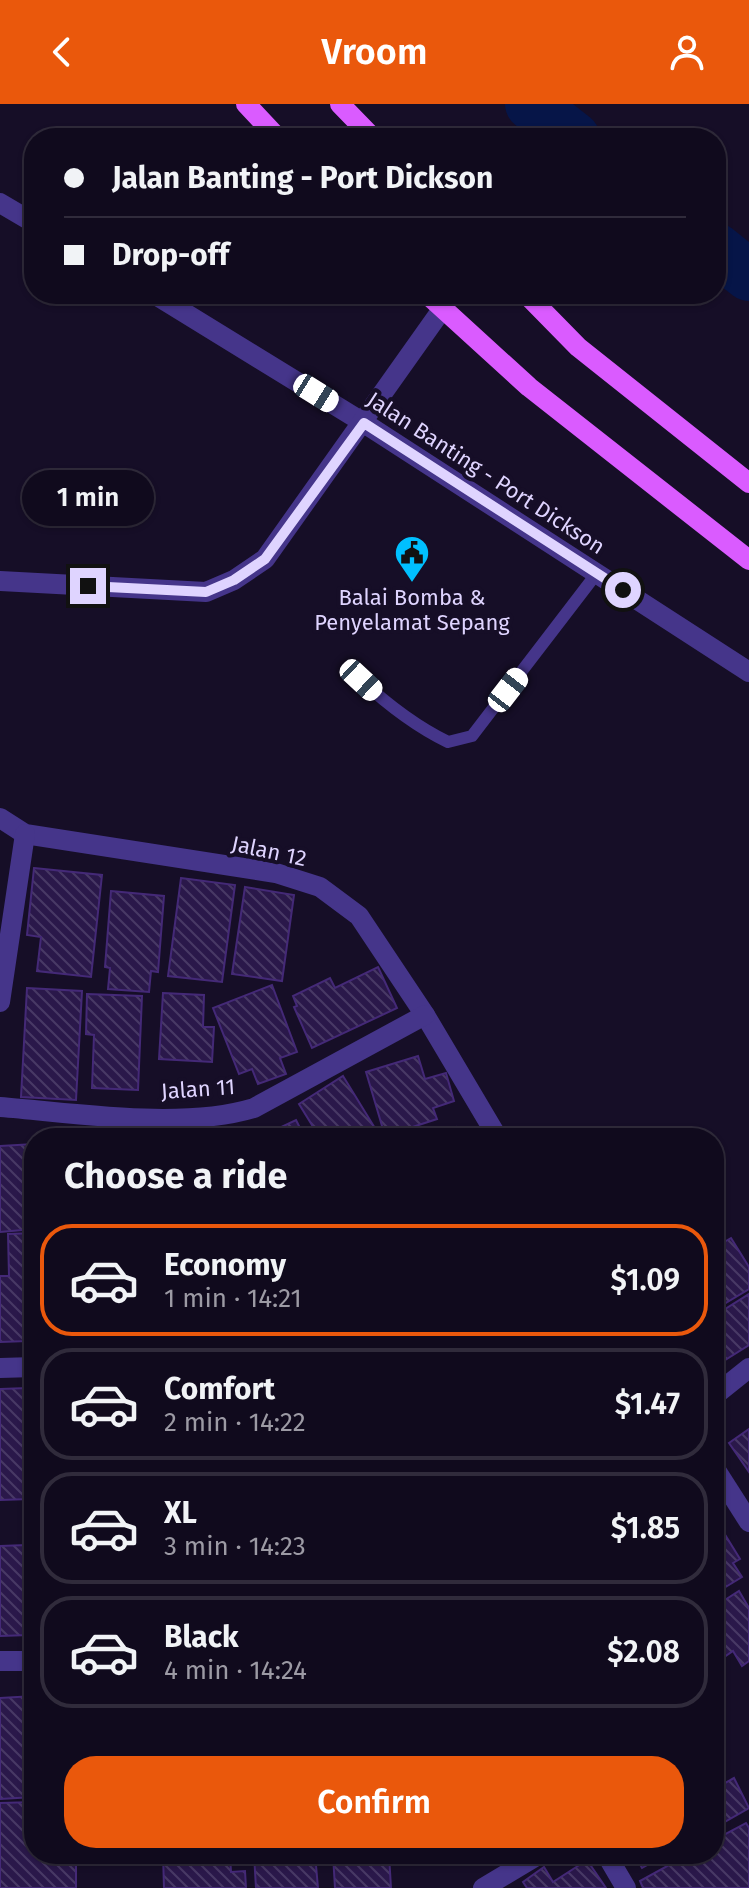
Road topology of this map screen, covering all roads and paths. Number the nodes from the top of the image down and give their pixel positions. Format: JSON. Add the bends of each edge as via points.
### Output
{"nodes":[{"id":1,"x":246,"y":104,"type":"edge"},
{"id":2,"x":340,"y":104,"type":"edge"},
{"id":3,"x":269,"y":128,"type":"edge"},
{"id":4,"x":363,"y":128,"type":"edge"},
{"id":5,"x":0,"y":203,"type":"edge"},
{"id":6,"x":24,"y":217,"type":"edge"},
{"id":7,"x":170,"y":304,"type":"edge"},
{"id":8,"x":438,"y":304,"type":"edge"},
{"id":9,"x":536,"y":304,"type":"edge"},
{"id":10,"x":443,"y":308,"type":"junction"},
{"id":11,"x":364,"y":423,"type":"junction"},
{"id":12,"x":749,"y":483,"type":"edge"},
{"id":13,"x":749,"y":560,"type":"edge"},
{"id":14,"x":597,"y":573,"type":"junction"},
{"id":15,"x":0,"y":581,"type":"edge"},
{"id":16,"x":749,"y":672,"type":"edge"},
{"id":17,"x":361,"y":680,"type":"dead end"},
{"id":18,"x":0,"y":818,"type":"edge"},
{"id":19,"x":25,"y":834,"type":"junction"},
{"id":20,"x":0,"y":1002,"type":"edge"},
{"id":21,"x":425,"y":1015,"type":"junction"},
{"id":22,"x":0,"y":1107,"type":"edge"},
{"id":23,"x":492,"y":1128,"type":"edge"},
{"id":24,"x":24,"y":1367,"type":"edge"},
{"id":25,"x":0,"y":1368,"type":"edge"},
{"id":26,"x":749,"y":1368,"type":"edge"},
{"id":27,"x":724,"y":1388,"type":"edge"},
{"id":28,"x":724,"y":1483,"type":"edge"},
{"id":29,"x":749,"y":1522,"type":"edge"},
{"id":30,"x":0,"y":1661,"type":"edge"},
{"id":31,"x":24,"y":1661,"type":"edge"},
{"id":32,"x":523,"y":1864,"type":"edge"},
{"id":33,"x":612,"y":1864,"type":"edge"},
{"id":34,"x":483,"y":1888,"type":"edge"},
{"id":35,"x":626,"y":1888,"type":"edge"}],
"edges":[{"from":1,"to":3,"type":"main road"},
{"from":2,"to":4,"type":"main road"},
{"from":5,"to":6,"type":"street"},
{"from":7,"to":11,"type":"street","name":"Jalan Banting - Port Dickson"},
{"from":8,"to":10,"type":"main road"},
{"from":9,"to":12,"type":"main road","via":[[578,347]]},
{"from":10,"to":11,"type":"street"},
{"from":10,"to":13,"type":"main road","via":[[529,387]]},
{"from":11,"to":14,"type":"street","name":"Jalan Banting - Port Dickson"},
{"from":11,"to":15,"type":"street","via":[[265,559],[234,580],[206,592]]},
{"from":14,"to":16,"type":"street","name":"Jalan Banting - Port Dickson"},
{"from":14,"to":17,"type":"lane","via":[[472,736],[448,742],[425,731]]},
{"from":18,"to":19,"type":"street","name":"Jalan 12"},
{"from":19,"to":20,"type":"street"},
{"from":19,"to":21,"type":"street","name":"Jalan 12","via":[[276,873],[320,887],[359,916]]},
{"from":21,"to":22,"type":"street","name":"Jalan 11","via":[[254,1108],[227,1116],[137,1117]]},
{"from":21,"to":23,"type":"street","name":"Jalan 12"},
{"from":24,"to":25,"type":"street"},
{"from":26,"to":27,"type":"street"},
{"from":28,"to":29,"type":"street"},
{"from":30,"to":31,"type":"street"},
{"from":32,"to":34,"type":"street"},
{"from":33,"to":35,"type":"street"}]}
